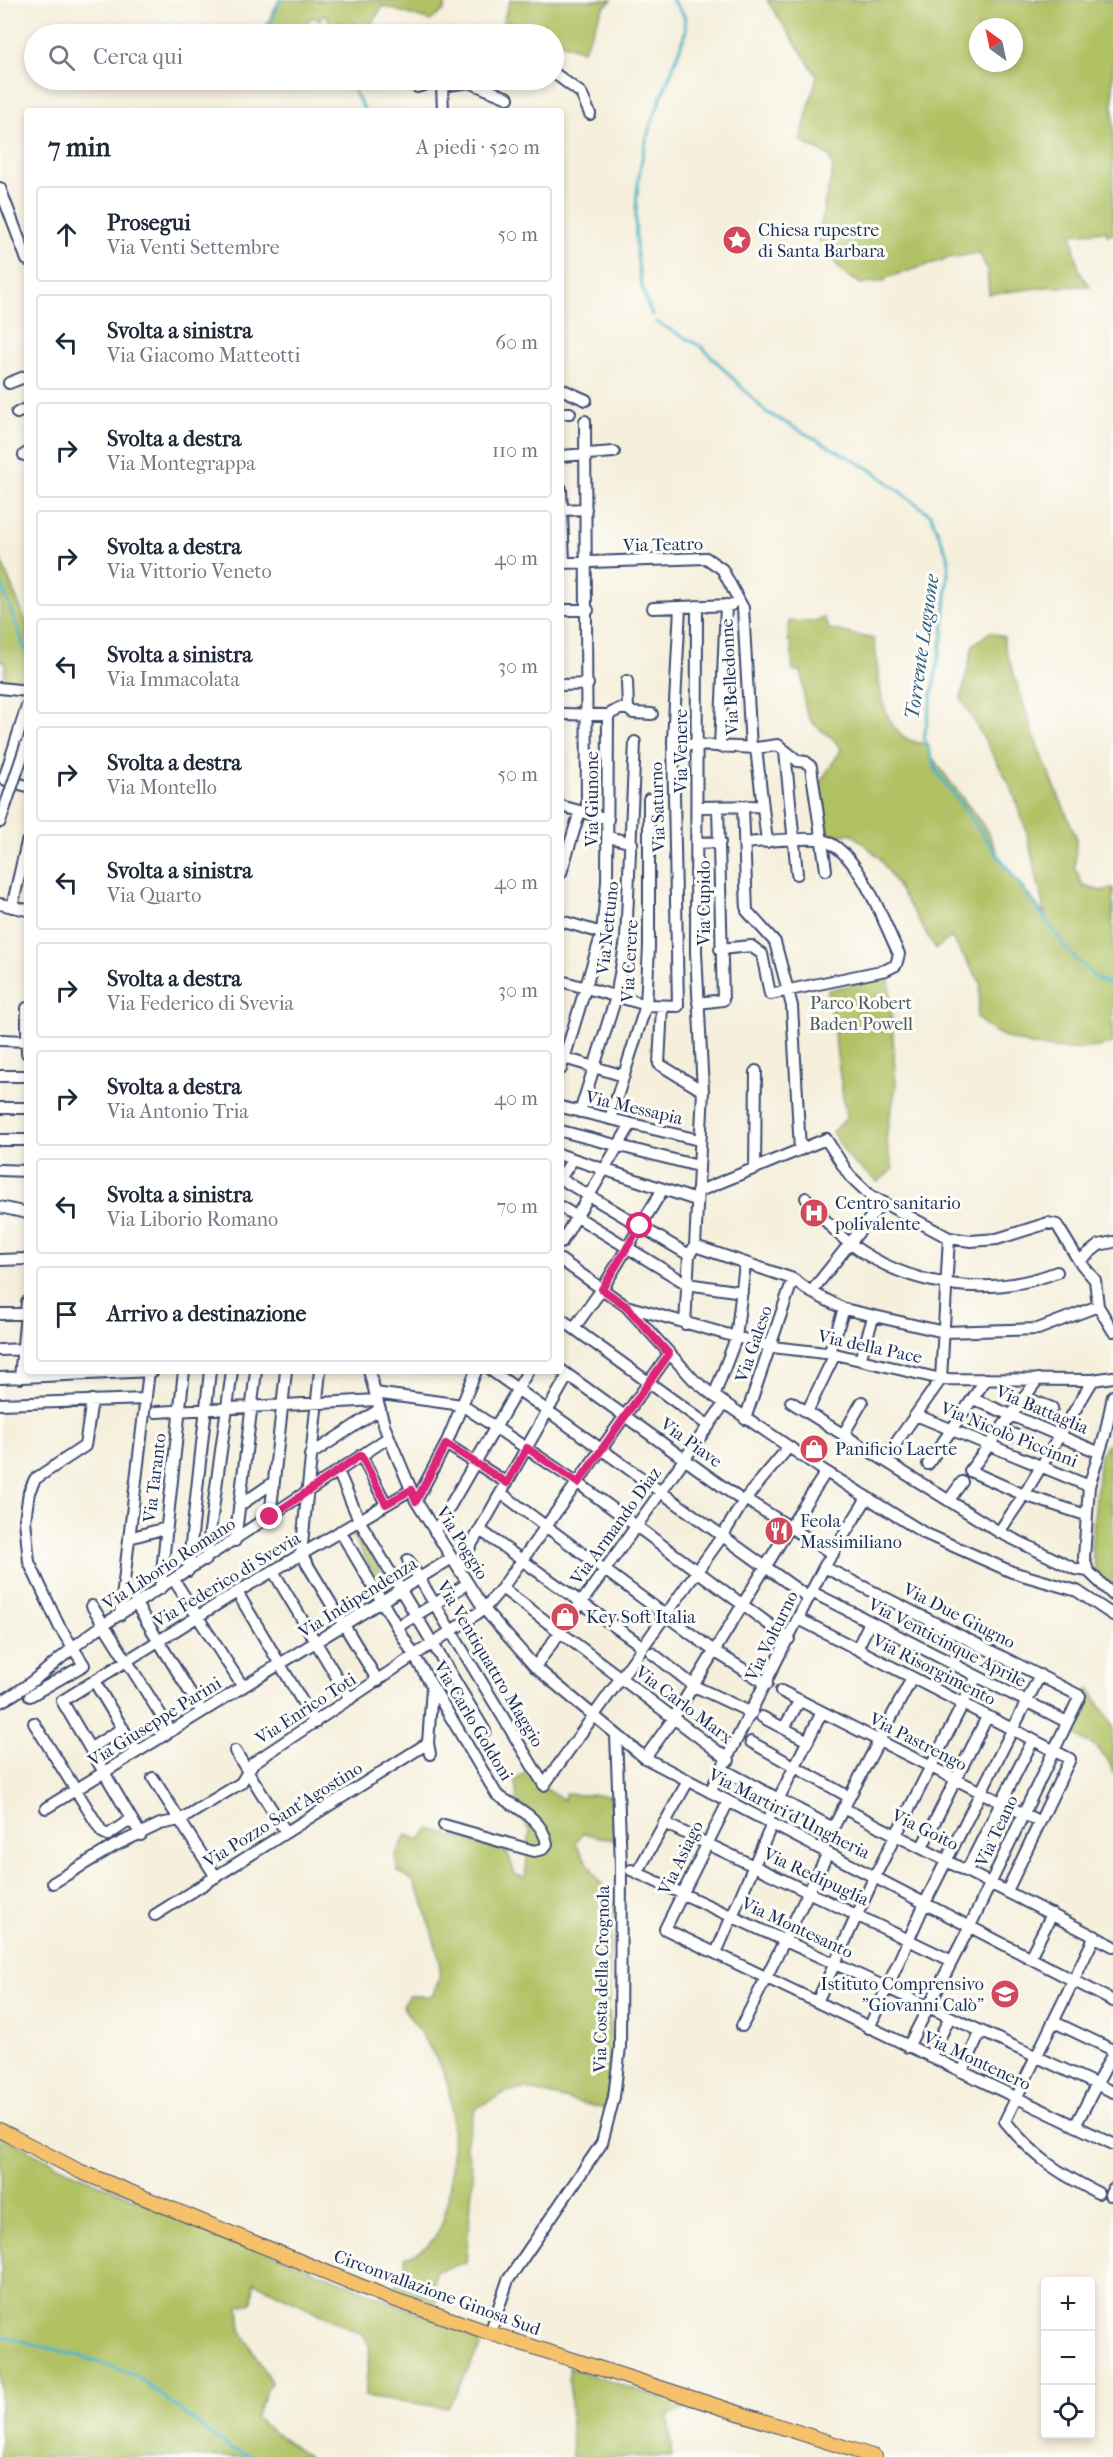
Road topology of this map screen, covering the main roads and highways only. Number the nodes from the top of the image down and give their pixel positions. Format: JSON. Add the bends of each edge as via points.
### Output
{"nodes":[{"id":1,"x":0,"y":2130,"type":"edge"},
{"id":2,"x":875,"y":2457,"type":"edge"}],
"edges":[{"from":1,"to":2,"type":"main road","name":"Circonvallazione Ginosa Sud","via":[[79,2171],[376,2292],[490,2333]]}]}
